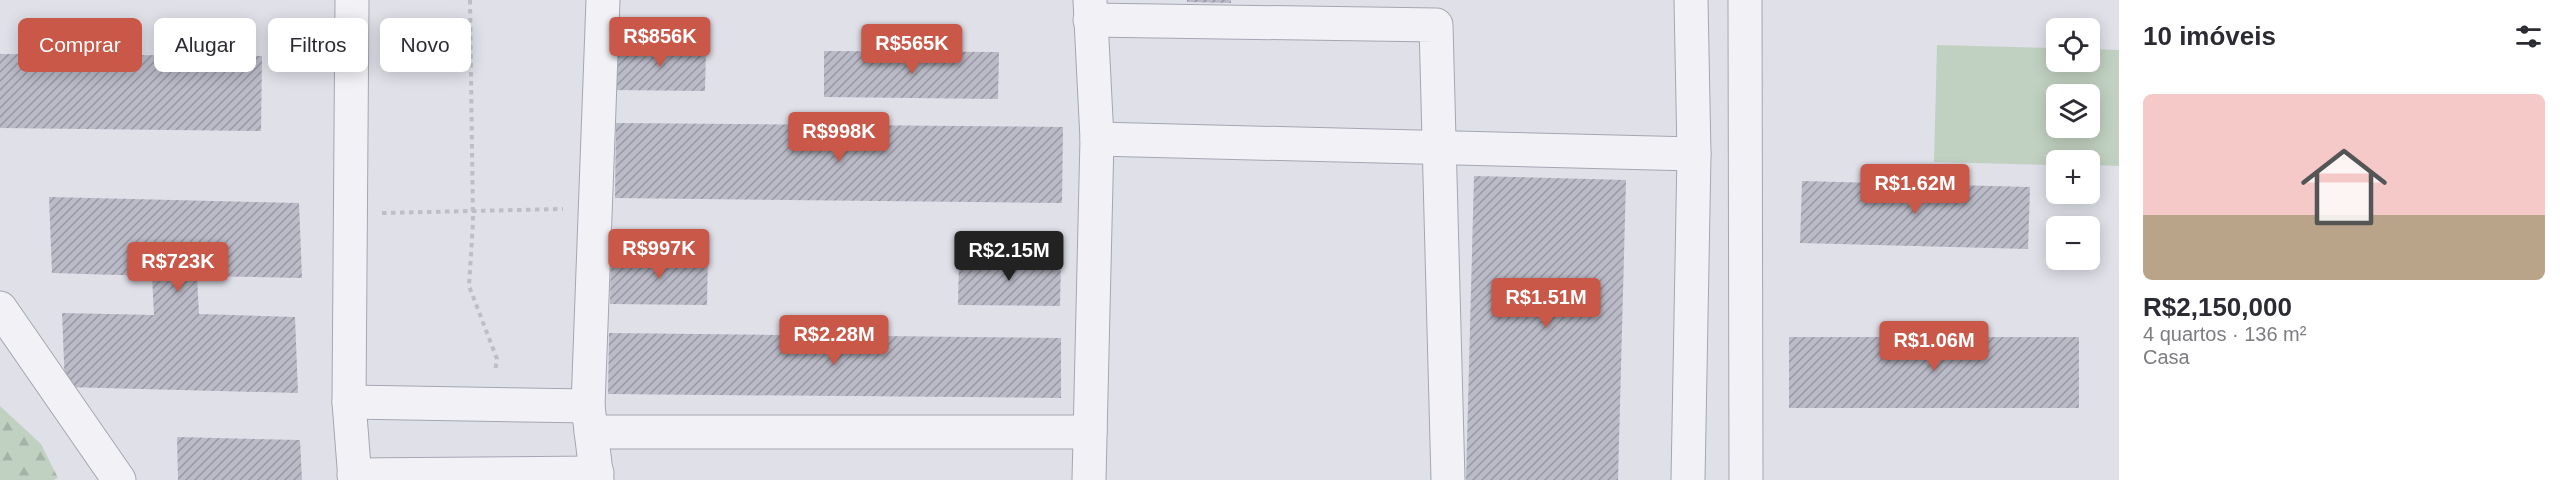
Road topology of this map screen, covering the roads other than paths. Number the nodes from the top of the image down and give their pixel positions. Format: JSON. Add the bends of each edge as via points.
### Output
{"nodes":[{"id":1,"x":352,"y":0,"type":"edge"},
{"id":2,"x":603,"y":0,"type":"edge"},
{"id":3,"x":1691,"y":0,"type":"edge"},
{"id":4,"x":1745,"y":0,"type":"edge"},
{"id":5,"x":1090,"y":10,"type":"edge"},
{"id":6,"x":1097,"y":139,"type":"junction"},
{"id":7,"x":1441,"y":147,"type":"junction"},
{"id":8,"x":1695,"y":154,"type":"junction"},
{"id":9,"x":0,"y":308,"type":"edge"},
{"id":10,"x":349,"y":402,"type":"junction"},
{"id":11,"x":589,"y":419,"type":"junction"},
{"id":12,"x":1090,"y":432,"type":"junction"},
{"id":13,"x":597,"y":477,"type":"edge"},
{"id":14,"x":355,"y":478,"type":"edge"},
{"id":15,"x":119,"y":480,"type":"edge"},
{"id":16,"x":1089,"y":480,"type":"edge"},
{"id":17,"x":1448,"y":480,"type":"edge"},
{"id":18,"x":1688,"y":480,"type":"edge"},
{"id":19,"x":1746,"y":480,"type":"edge"}],
"edges":[{"from":1,"to":10,"type":"lane"},
{"from":2,"to":11,"type":"lane"},
{"from":3,"to":8,"type":"lane"},
{"from":4,"to":19,"type":"lane"},
{"from":5,"to":6,"type":"lane"},
{"from":5,"to":7,"type":"lane","via":[[1436,25]]},
{"from":6,"to":7,"type":"lane"},
{"from":6,"to":12,"type":"lane"},
{"from":7,"to":8,"type":"lane"},
{"from":7,"to":17,"type":"lane"},
{"from":8,"to":18,"type":"lane"},
{"from":9,"to":15,"type":"lane"},
{"from":10,"to":11,"type":"lane","via":[[490,404]]},
{"from":10,"to":14,"type":"lane"},
{"from":11,"to":12,"type":"lane"},
{"from":11,"to":13,"type":"lane"},
{"from":12,"to":16,"type":"lane"},
{"from":13,"to":14,"type":"lane"}]}
